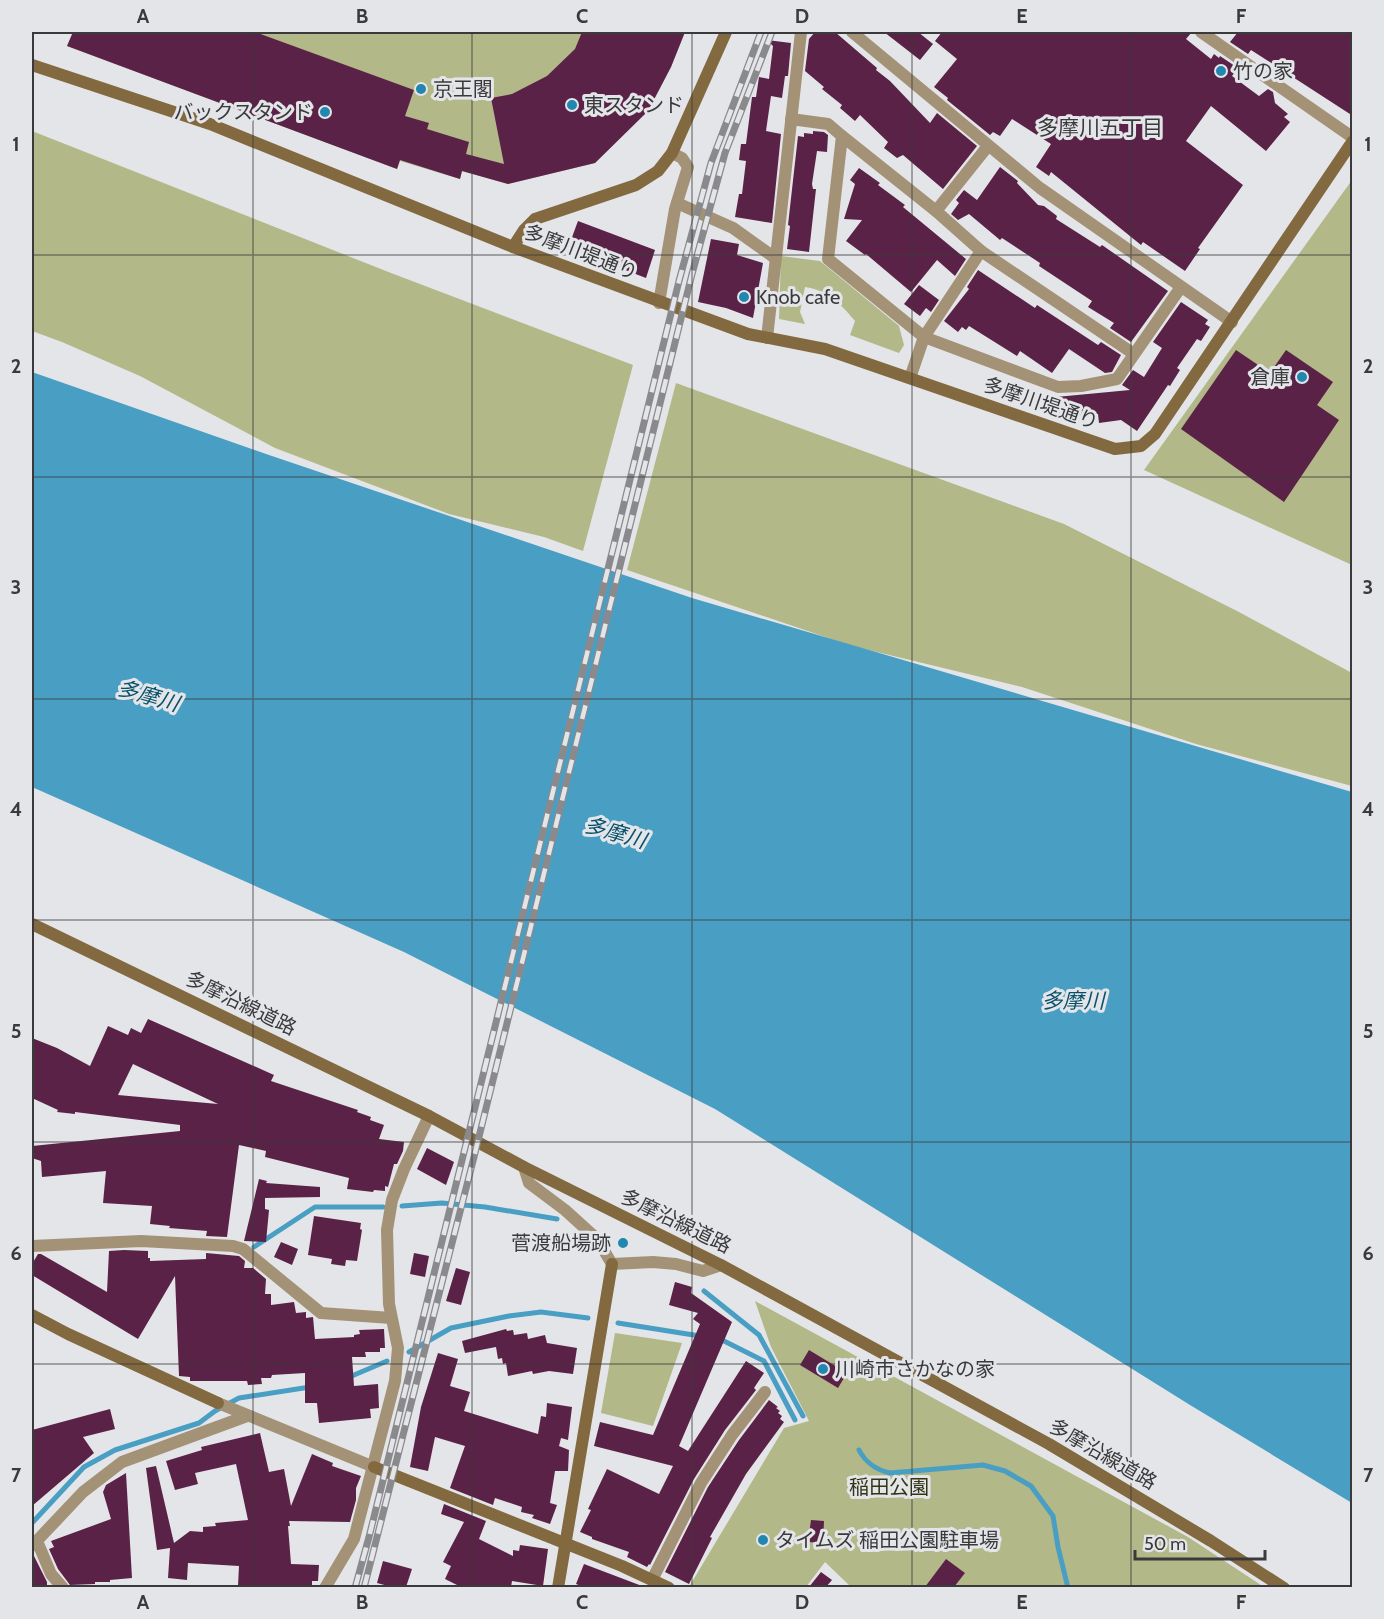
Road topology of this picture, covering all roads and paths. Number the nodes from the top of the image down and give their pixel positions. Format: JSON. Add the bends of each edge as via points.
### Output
{"nodes":[{"id":1,"x":726,"y":32,"type":"edge"},
{"id":2,"x":801,"y":32,"type":"edge"},
{"id":3,"x":852,"y":32,"type":"edge"},
{"id":4,"x":1202,"y":32,"type":"edge"},
{"id":5,"x":32,"y":65,"type":"edge"},
{"id":6,"x":791,"y":119,"type":"junction"},
{"id":7,"x":842,"y":136,"type":"junction"},
{"id":8,"x":1353,"y":140,"type":"edge"},
{"id":9,"x":988,"y":146,"type":"junction"},
{"id":10,"x":672,"y":153,"type":"junction"},
{"id":11,"x":677,"y":203,"type":"junction"},
{"id":12,"x":936,"y":211,"type":"junction"},
{"id":13,"x":513,"y":247,"type":"junction"},
{"id":14,"x":981,"y":251,"type":"junction"},
{"id":15,"x":775,"y":258,"type":"junction"},
{"id":16,"x":1181,"y":287,"type":"junction"},
{"id":17,"x":659,"y":303,"type":"junction"},
{"id":18,"x":1232,"y":322,"type":"junction"},
{"id":19,"x":924,"y":337,"type":"junction"},
{"id":20,"x":767,"y":338,"type":"junction"},
{"id":21,"x":1134,"y":354,"type":"junction"},
{"id":22,"x":910,"y":378,"type":"junction"},
{"id":23,"x":32,"y":924,"type":"edge"},
{"id":24,"x":429,"y":1116,"type":"junction"},
{"id":25,"x":524,"y":1167,"type":"junction"},
{"id":26,"x":32,"y":1246,"type":"edge"},
{"id":27,"x":612,"y":1264,"type":"junction"},
{"id":28,"x":721,"y":1265,"type":"junction"},
{"id":29,"x":32,"y":1315,"type":"edge"},
{"id":30,"x":391,"y":1318,"type":"junction"},
{"id":31,"x":765,"y":1392,"type":"dead end"},
{"id":32,"x":246,"y":1416,"type":"junction"},
{"id":33,"x":374,"y":1467,"type":"junction"},
{"id":34,"x":34,"y":1544,"type":"edge"},
{"id":35,"x":565,"y":1544,"type":"junction"},
{"id":36,"x":652,"y":1580,"type":"junction"},
{"id":37,"x":63,"y":1587,"type":"edge"},
{"id":38,"x":325,"y":1587,"type":"edge"},
{"id":39,"x":558,"y":1587,"type":"edge"},
{"id":40,"x":669,"y":1587,"type":"edge"},
{"id":41,"x":1284,"y":1587,"type":"edge"}],
"edges":[{"from":1,"to":10,"type":"street"},
{"from":2,"to":6,"type":"street"},
{"from":3,"to":9,"type":"street"},
{"from":4,"to":8,"type":"street"},
{"from":5,"to":13,"type":"street","name":"多摩川堤通り","via":[[210,124]]},
{"from":6,"to":7,"type":"street","via":[[828,124]]},
{"from":6,"to":15,"type":"street"},
{"from":7,"to":12,"type":"street"},
{"from":7,"to":19,"type":"street","via":[[828,259]]},
{"from":8,"to":18,"type":"street"},
{"from":9,"to":12,"type":"street"},
{"from":9,"to":16,"type":"street","via":[[1040,188]]},
{"from":10,"to":11,"type":"street","via":[[688,167]]},
{"from":10,"to":13,"type":"street","via":[[658,171],[636,185],[535,219]]},
{"from":11,"to":15,"type":"street","via":[[733,228]]},
{"from":11,"to":17,"type":"street"},
{"from":12,"to":14,"type":"street"},
{"from":13,"to":17,"type":"street","name":"多摩川堤通り"},
{"from":14,"to":19,"type":"street"},
{"from":14,"to":21,"type":"street"},
{"from":15,"to":20,"type":"street"},
{"from":16,"to":18,"type":"street"},
{"from":16,"to":21,"type":"street"},
{"from":17,"to":20,"type":"street","name":"多摩川堤通り"},
{"from":18,"to":22,"type":"street","name":"多摩川堤通り","via":[[1155,434],[1141,446],[1124,449],[1105,446]]},
{"from":19,"to":21,"type":"street","via":[[1058,387],[1117,379]]},
{"from":19,"to":22,"type":"street"},
{"from":20,"to":22,"type":"street","name":"多摩川堤通り","via":[[825,349]]},
{"from":23,"to":24,"type":"street","name":"多摩沿線道路"},
{"from":24,"to":25,"type":"street","name":"多摩沿線道路"},
{"from":24,"to":30,"type":"street","via":[[392,1200],[387,1230]]},
{"from":25,"to":27,"type":"street","via":[[529,1183],[597,1239]]},
{"from":25,"to":28,"type":"street","name":"多摩沿線道路"},
{"from":26,"to":30,"type":"street","via":[[141,1241],[233,1246],[243,1249],[321,1313]]},
{"from":27,"to":28,"type":"street","via":[[653,1262],[703,1271]]},
{"from":27,"to":35,"type":"street"},
{"from":28,"to":41,"type":"street","name":"多摩沿線道路","via":[[1048,1444]]},
{"from":29,"to":32,"type":"street"},
{"from":30,"to":33,"type":"street","via":[[398,1348],[395,1381]]},
{"from":31,"to":36,"type":"street","via":[[701,1483]]},
{"from":32,"to":33,"type":"street"},
{"from":32,"to":34,"type":"street","via":[[122,1462],[83,1492]]},
{"from":33,"to":35,"type":"street"},
{"from":33,"to":38,"type":"street","via":[[354,1539]]},
{"from":34,"to":37,"type":"street"},
{"from":35,"to":36,"type":"street"},
{"from":35,"to":39,"type":"street"},
{"from":36,"to":40,"type":"street"}]}
